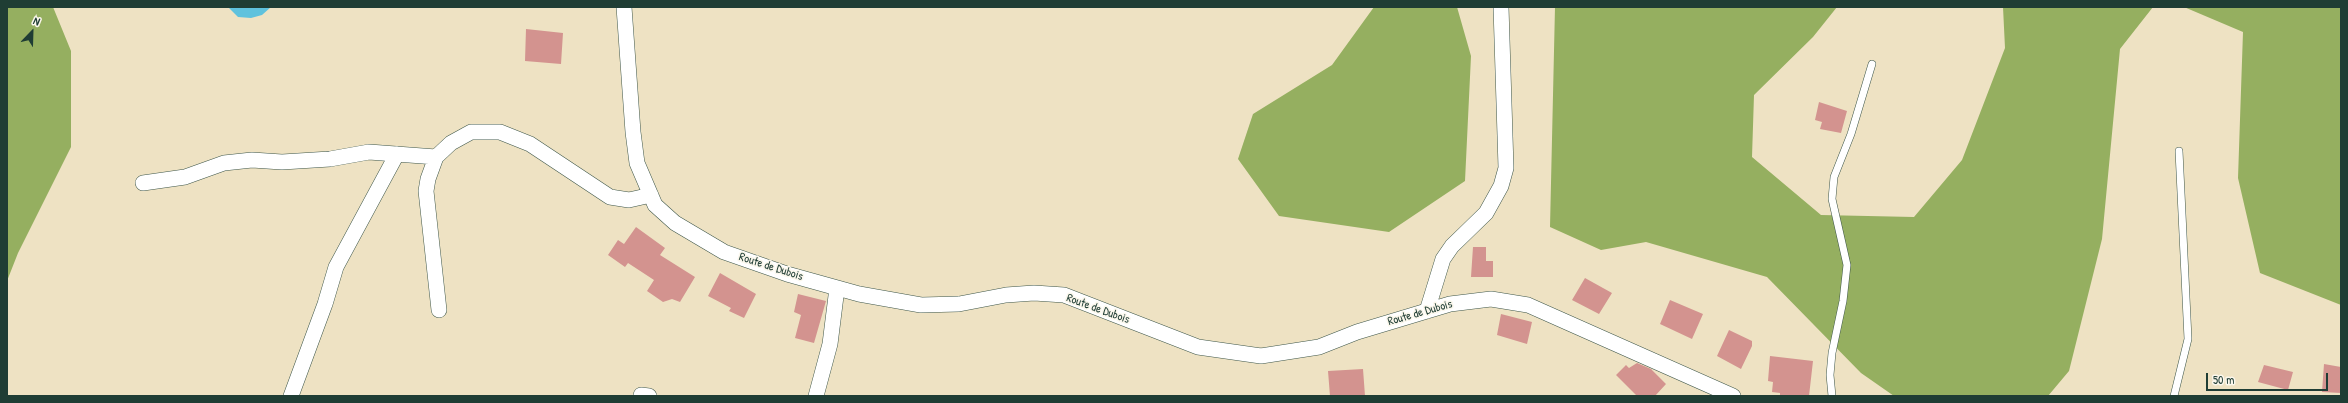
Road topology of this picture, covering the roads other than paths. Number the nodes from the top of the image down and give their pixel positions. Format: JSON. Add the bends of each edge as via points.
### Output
{"nodes":[{"id":1,"x":624,"y":7,"type":"edge"},
{"id":2,"x":1501,"y":7,"type":"edge"},
{"id":3,"x":1872,"y":64,"type":"dead end"},
{"id":4,"x":2179,"y":151,"type":"dead end"},
{"id":5,"x":397,"y":154,"type":"junction"},
{"id":6,"x":436,"y":157,"type":"junction"},
{"id":7,"x":143,"y":182,"type":"dead end"},
{"id":8,"x":651,"y":195,"type":"junction"},
{"id":9,"x":838,"y":288,"type":"junction"},
{"id":10,"x":439,"y":310,"type":"dead end"},
{"id":11,"x":1427,"y":310,"type":"junction"},
{"id":12,"x":291,"y":396,"type":"edge"},
{"id":13,"x":816,"y":396,"type":"edge"},
{"id":14,"x":1733,"y":396,"type":"edge"},
{"id":15,"x":1832,"y":396,"type":"edge"},
{"id":16,"x":2174,"y":396,"type":"edge"}],
"edges":[{"from":1,"to":8,"type":"street","name":"Route de Dubois","via":[[637,163]]},
{"from":2,"to":11,"type":"street","via":[[1506,168],[1501,186],[1486,213],[1452,246],[1443,259]]},
{"from":3,"to":15,"type":"lane","via":[[1858,114],[1834,177],[1832,199],[1847,265],[1843,301],[1832,353]]},
{"from":4,"to":16,"type":"lane","via":[[2188,339]]},
{"from":5,"to":6,"type":"street"},
{"from":5,"to":7,"type":"street","via":[[369,152],[282,162],[252,160],[224,163],[185,177]]},
{"from":5,"to":12,"type":"street","via":[[336,267]]},
{"from":6,"to":8,"type":"street","via":[[451,143],[471,132],[500,132],[530,144],[610,197],[629,200]]},
{"from":6,"to":10,"type":"street","via":[[426,190]]},
{"from":8,"to":9,"type":"street","name":"Route de Dubois","via":[[655,205],[675,223],[724,252],[787,274]]},
{"from":9,"to":11,"type":"street","name":"Route de Dubois","via":[[921,305],[959,304],[1006,295],[1034,293],[1064,295],[1198,347],[1261,356],[1319,347]]},
{"from":9,"to":13,"type":"street","via":[[830,344]]},
{"from":11,"to":14,"type":"street","name":"Route de Dubois","via":[[1450,304],[1491,299],[1528,305]]}]}
